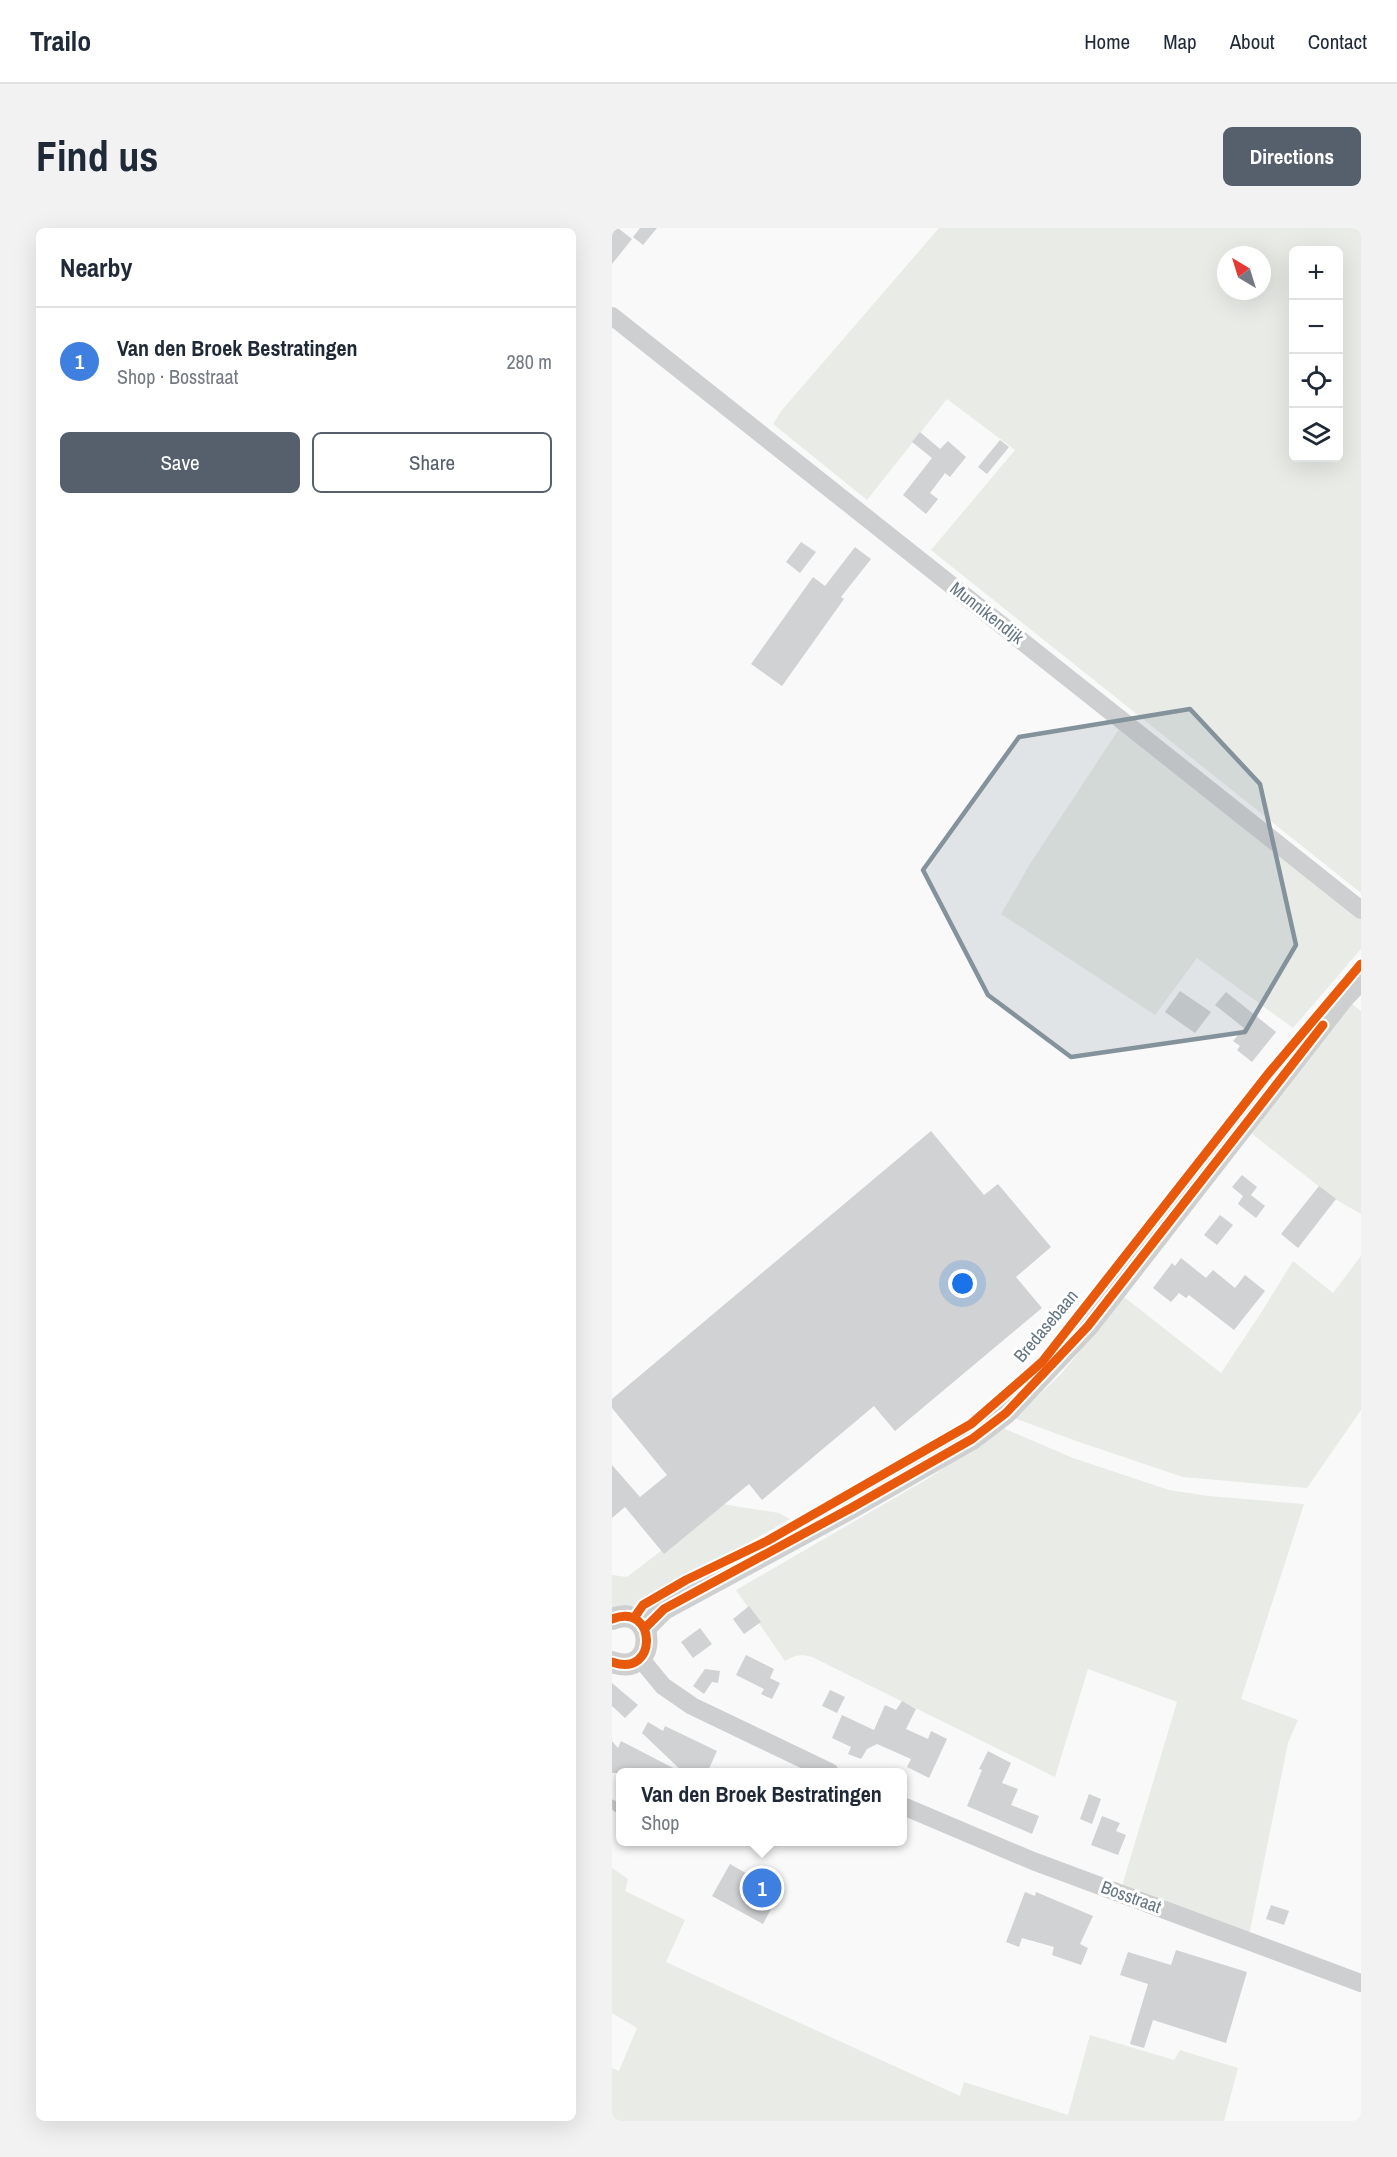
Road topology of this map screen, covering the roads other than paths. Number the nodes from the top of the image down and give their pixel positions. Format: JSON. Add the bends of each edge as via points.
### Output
{"nodes":[{"id":1,"x":612,"y":316,"type":"edge"},
{"id":2,"x":1361,"y":910,"type":"edge"},
{"id":3,"x":1361,"y":979,"type":"edge"},
{"id":4,"x":612,"y":1619,"type":"edge"},
{"id":5,"x":645,"y":1628,"type":"junction"},
{"id":6,"x":640,"y":1658,"type":"junction"},
{"id":7,"x":612,"y":1662,"type":"edge"},
{"id":8,"x":820,"y":1768,"type":"edge"},
{"id":9,"x":907,"y":1808,"type":"edge"},
{"id":10,"x":1361,"y":1983,"type":"edge"}],
"edges":[{"from":1,"to":2,"type":"street","name":"Munnikendijk"},
{"from":3,"to":5,"type":"street","name":"Bredasebaan","via":[[1088,1326],[1006,1413],[962,1445],[664,1609]]},
{"from":4,"to":5,"type":"street","via":[[634,1618]]},
{"from":5,"to":6,"type":"street","via":[[648,1639]]},
{"from":6,"to":7,"type":"street","via":[[630,1664]]},
{"from":6,"to":8,"type":"street","via":[[663,1686],[692,1706]]},
{"from":9,"to":10,"type":"street","name":"Bosstraat","via":[[1033,1861]]}]}
